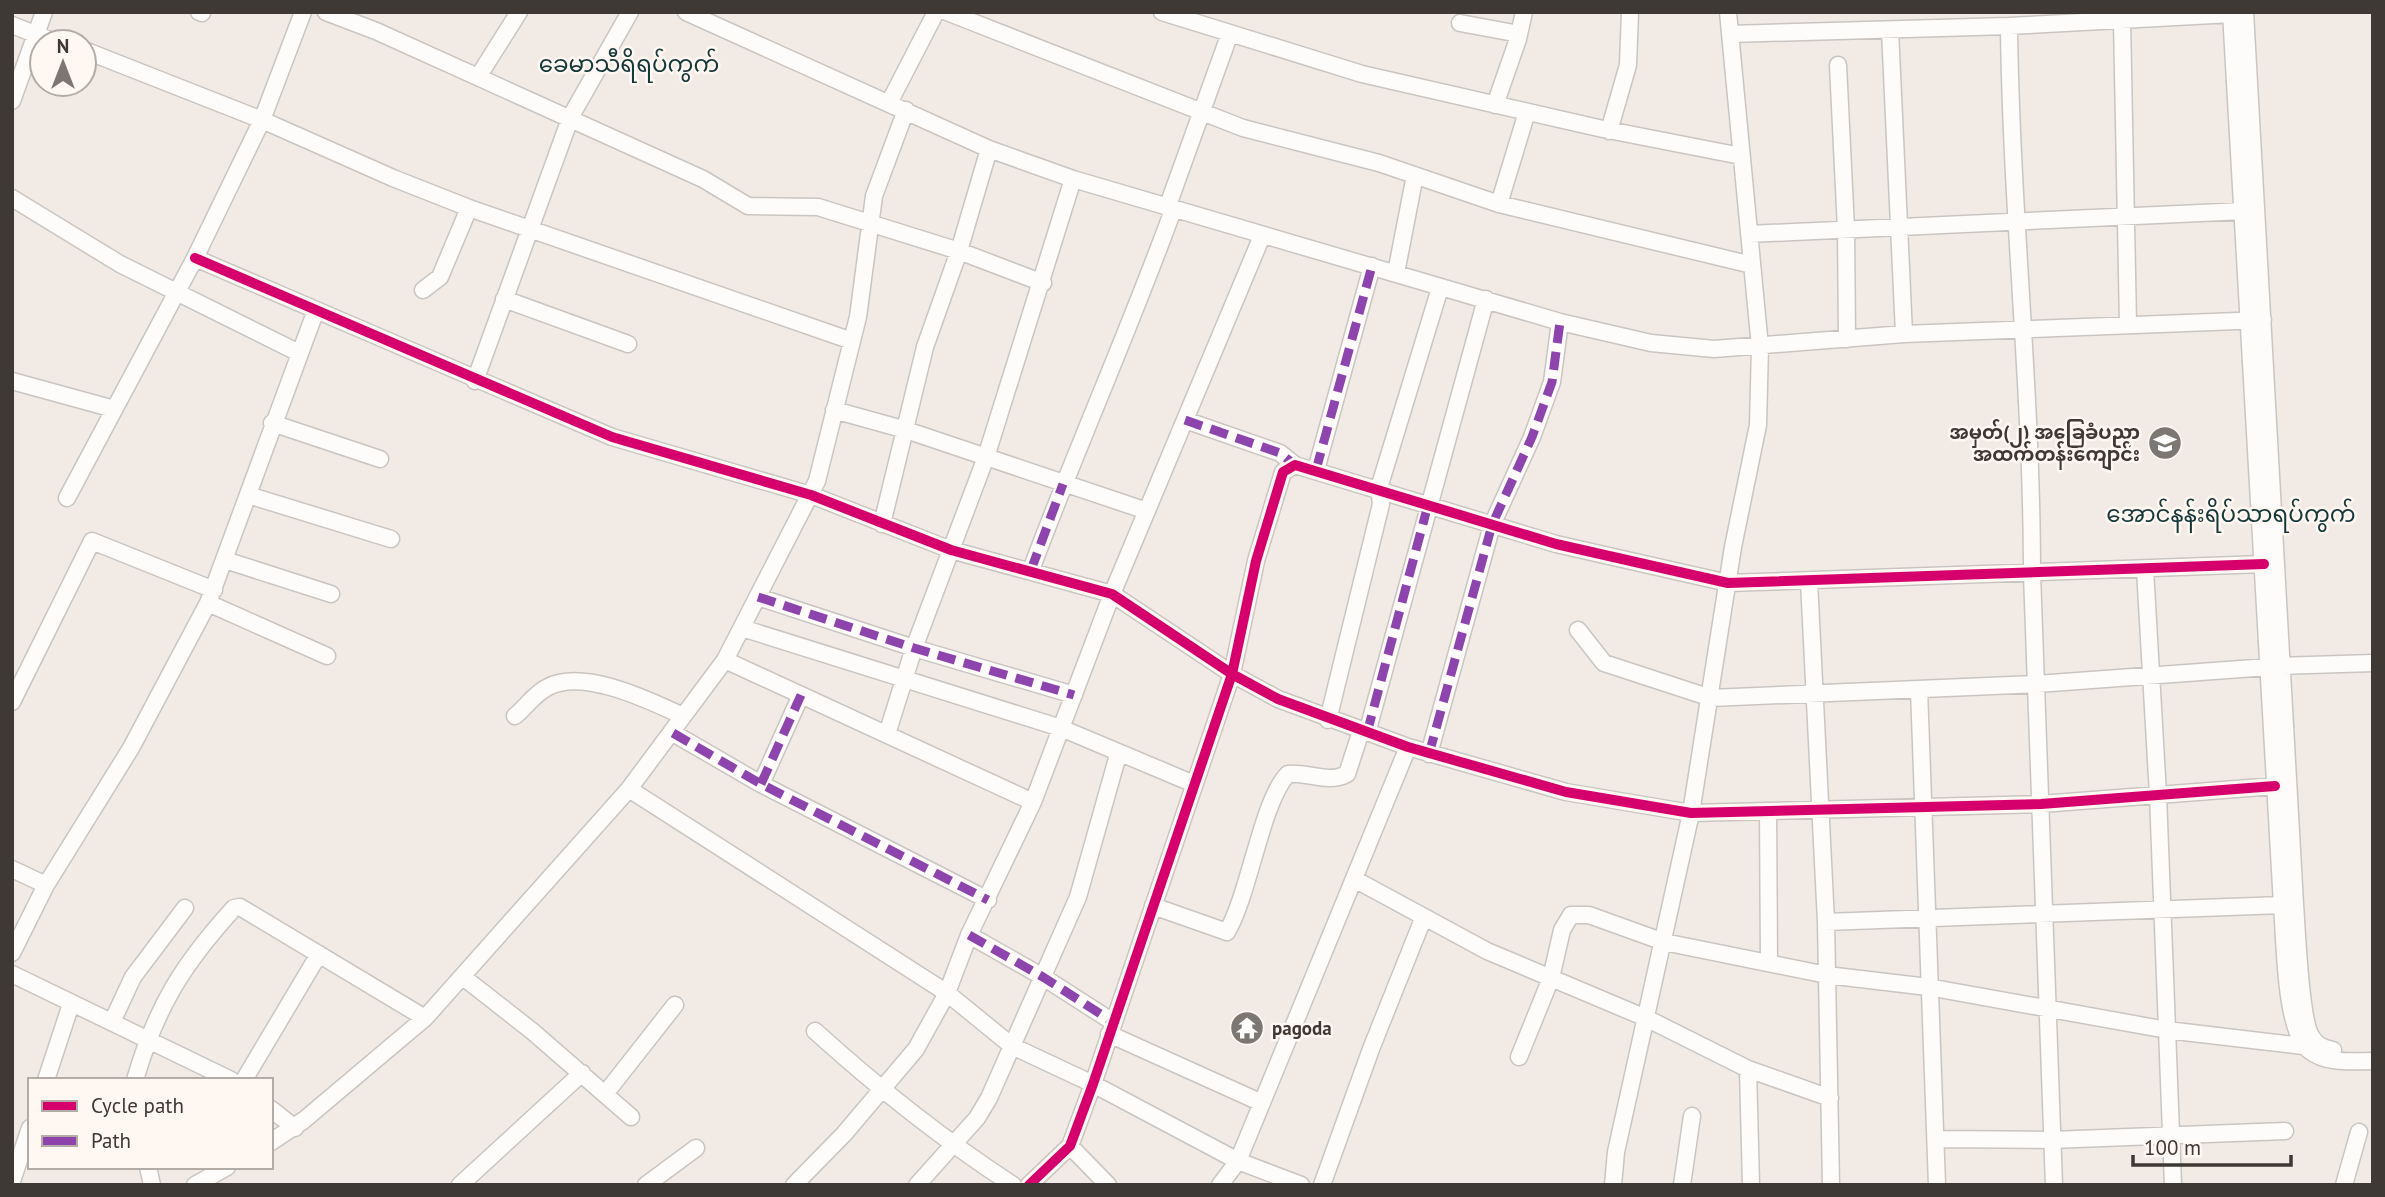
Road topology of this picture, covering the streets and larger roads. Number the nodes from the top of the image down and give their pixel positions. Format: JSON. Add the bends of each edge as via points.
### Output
{"nodes":[{"id":1,"x":303,"y":12,"type":"edge"},
{"id":2,"x":326,"y":12,"type":"edge"},
{"id":3,"x":519,"y":12,"type":"edge"},
{"id":4,"x":630,"y":12,"type":"edge"},
{"id":5,"x":686,"y":12,"type":"edge"},
{"id":6,"x":936,"y":12,"type":"edge"},
{"id":7,"x":947,"y":12,"type":"edge"},
{"id":8,"x":1162,"y":12,"type":"edge"},
{"id":9,"x":1524,"y":12,"type":"edge"},
{"id":10,"x":1630,"y":12,"type":"edge"},
{"id":11,"x":1728,"y":12,"type":"edge"},
{"id":12,"x":2236,"y":13,"type":"edge"},
{"id":13,"x":2123,"y":20,"type":"junction"},
{"id":14,"x":1460,"y":23,"type":"dead end"},
{"id":15,"x":12,"y":25,"type":"edge"},
{"id":16,"x":2009,"y":26,"type":"junction"},
{"id":17,"x":1890,"y":30,"type":"junction"},
{"id":18,"x":28,"y":33,"type":"edge"},
{"id":19,"x":1230,"y":33,"type":"junction"},
{"id":20,"x":1730,"y":34,"type":"junction"},
{"id":21,"x":1518,"y":39,"type":"junction"},
{"id":22,"x":28,"y":56,"type":"edge"},
{"id":23,"x":98,"y":56,"type":"edge"},
{"id":24,"x":1838,"y":65,"type":"dead end"},
{"id":25,"x":478,"y":77,"type":"junction"},
{"id":26,"x":12,"y":101,"type":"edge"},
{"id":27,"x":889,"y":103,"type":"junction"},
{"id":28,"x":1495,"y":105,"type":"junction"},
{"id":29,"x":906,"y":110,"type":"junction"},
{"id":30,"x":1527,"y":112,"type":"junction"},
{"id":31,"x":1203,"y":113,"type":"junction"},
{"id":32,"x":262,"y":120,"type":"junction"},
{"id":33,"x":569,"y":121,"type":"junction"},
{"id":34,"x":1609,"y":131,"type":"junction"},
{"id":35,"x":989,"y":149,"type":"junction"},
{"id":36,"x":1741,"y":156,"type":"junction"},
{"id":37,"x":1415,"y":175,"type":"junction"},
{"id":38,"x":1073,"y":179,"type":"junction"},
{"id":39,"x":12,"y":198,"type":"edge"},
{"id":40,"x":1499,"y":204,"type":"junction"},
{"id":41,"x":469,"y":208,"type":"junction"},
{"id":42,"x":1170,"y":209,"type":"junction"},
{"id":43,"x":2244,"y":211,"type":"junction"},
{"id":44,"x":2124,"y":217,"type":"junction"},
{"id":45,"x":869,"y":221,"type":"junction"},
{"id":46,"x":2016,"y":221,"type":"junction"},
{"id":47,"x":1897,"y":227,"type":"junction"},
{"id":48,"x":530,"y":228,"type":"junction"},
{"id":49,"x":1846,"y":229,"type":"junction"},
{"id":50,"x":1749,"y":234,"type":"junction"},
{"id":51,"x":1262,"y":236,"type":"junction"},
{"id":52,"x":959,"y":251,"type":"junction"},
{"id":53,"x":195,"y":258,"type":"junction"},
{"id":54,"x":1752,"y":265,"type":"junction"},
{"id":55,"x":1372,"y":266,"type":"junction"},
{"id":56,"x":1396,"y":273,"type":"junction"},
{"id":57,"x":1043,"y":283,"type":"junction"},
{"id":58,"x":1440,"y":288,"type":"junction"},
{"id":59,"x":177,"y":290,"type":"junction"},
{"id":60,"x":422,"y":290,"type":"dead end"},
{"id":61,"x":504,"y":299,"type":"junction"},
{"id":62,"x":1486,"y":299,"type":"junction"},
{"id":63,"x":316,"y":310,"type":"junction"},
{"id":64,"x":2256,"y":321,"type":"junction"},
{"id":65,"x":1560,"y":322,"type":"junction"},
{"id":66,"x":2128,"y":324,"type":"junction"},
{"id":67,"x":2023,"y":329,"type":"junction"},
{"id":68,"x":1904,"y":334,"type":"junction"},
{"id":69,"x":1847,"y":339,"type":"junction"},
{"id":70,"x":852,"y":341,"type":"junction"},
{"id":71,"x":628,"y":344,"type":"dead end"},
{"id":72,"x":1759,"y":347,"type":"junction"},
{"id":73,"x":299,"y":353,"type":"junction"},
{"id":74,"x":12,"y":381,"type":"edge"},
{"id":75,"x":475,"y":381,"type":"junction"},
{"id":76,"x":114,"y":409,"type":"junction"},
{"id":77,"x":834,"y":410,"type":"junction"},
{"id":78,"x":1185,"y":420,"type":"junction"},
{"id":79,"x":272,"y":423,"type":"junction"},
{"id":80,"x":906,"y":430,"type":"junction"},
{"id":81,"x":986,"y":457,"type":"junction"},
{"id":82,"x":380,"y":459,"type":"dead end"},
{"id":83,"x":1295,"y":465,"type":"junction"},
{"id":84,"x":1317,"y":470,"type":"junction"},
{"id":85,"x":1063,"y":484,"type":"junction"},
{"id":86,"x":1380,"y":488,"type":"junction"},
{"id":87,"x":248,"y":495,"type":"junction"},
{"id":88,"x":811,"y":495,"type":"junction"},
{"id":89,"x":67,"y":498,"type":"dead end"},
{"id":90,"x":1428,"y":505,"type":"junction"},
{"id":91,"x":1147,"y":511,"type":"junction"},
{"id":92,"x":882,"y":524,"type":"junction"},
{"id":93,"x":1492,"y":525,"type":"junction"},
{"id":94,"x":391,"y":539,"type":"dead end"},
{"id":95,"x":951,"y":550,"type":"junction"},
{"id":96,"x":225,"y":560,"type":"junction"},
{"id":97,"x":2264,"y":564,"type":"junction"},
{"id":98,"x":2145,"y":569,"type":"junction"},
{"id":99,"x":1031,"y":570,"type":"junction"},
{"id":100,"x":2032,"y":573,"type":"junction"},
{"id":101,"x":1809,"y":580,"type":"junction"},
{"id":102,"x":1728,"y":583,"type":"junction"},
{"id":103,"x":331,"y":594,"type":"dead end"},
{"id":104,"x":1112,"y":594,"type":"junction"},
{"id":105,"x":211,"y":597,"type":"junction"},
{"id":106,"x":758,"y":597,"type":"junction"},
{"id":107,"x":742,"y":628,"type":"junction"},
{"id":108,"x":1578,"y":630,"type":"dead end"},
{"id":109,"x":914,"y":648,"type":"junction"},
{"id":110,"x":327,"y":656,"type":"dead end"},
{"id":111,"x":725,"y":660,"type":"junction"},
{"id":112,"x":2373,"y":663,"type":"edge"},
{"id":113,"x":2275,"y":666,"type":"junction"},
{"id":114,"x":1232,"y":674,"type":"junction"},
{"id":115,"x":2150,"y":676,"type":"junction"},
{"id":116,"x":904,"y":679,"type":"junction"},
{"id":117,"x":2037,"y":684,"type":"junction"},
{"id":118,"x":1919,"y":689,"type":"junction"},
{"id":119,"x":801,"y":695,"type":"junction"},
{"id":120,"x":1073,"y":695,"type":"junction"},
{"id":121,"x":1812,"y":695,"type":"junction"},
{"id":122,"x":1711,"y":698,"type":"junction"},
{"id":123,"x":12,"y":702,"type":"edge"},
{"id":124,"x":516,"y":716,"type":"dead end"},
{"id":125,"x":683,"y":716,"type":"junction"},
{"id":126,"x":1328,"y":720,"type":"junction"},
{"id":127,"x":1061,"y":728,"type":"junction"},
{"id":128,"x":1364,"y":732,"type":"junction"},
{"id":129,"x":673,"y":733,"type":"junction"},
{"id":130,"x":887,"y":734,"type":"junction"},
{"id":131,"x":1408,"y":747,"type":"junction"},
{"id":132,"x":1429,"y":754,"type":"junction"},
{"id":133,"x":1118,"y":755,"type":"junction"},
{"id":134,"x":761,"y":784,"type":"junction"},
{"id":135,"x":1195,"y":784,"type":"junction"},
{"id":136,"x":2275,"y":786,"type":"junction"},
{"id":137,"x":629,"y":789,"type":"junction"},
{"id":138,"x":2158,"y":795,"type":"junction"},
{"id":139,"x":1033,"y":802,"type":"junction"},
{"id":140,"x":2041,"y":804,"type":"junction"},
{"id":141,"x":1922,"y":806,"type":"junction"},
{"id":142,"x":1821,"y":810,"type":"junction"},
{"id":143,"x":1768,"y":811,"type":"junction"},
{"id":144,"x":1691,"y":813,"type":"junction"},
{"id":145,"x":12,"y":869,"type":"edge"},
{"id":146,"x":1356,"y":880,"type":"junction"},
{"id":147,"x":46,"y":885,"type":"junction"},
{"id":148,"x":988,"y":900,"type":"junction"},
{"id":149,"x":2281,"y":905,"type":"junction"},
{"id":150,"x":1153,"y":906,"type":"junction"},
{"id":151,"x":2162,"y":907,"type":"junction"},
{"id":152,"x":185,"y":908,"type":"dead end"},
{"id":153,"x":2044,"y":915,"type":"junction"},
{"id":154,"x":1423,"y":919,"type":"junction"},
{"id":155,"x":1928,"y":919,"type":"junction"},
{"id":156,"x":1826,"y":922,"type":"junction"},
{"id":157,"x":969,"y":935,"type":"junction"},
{"id":158,"x":1664,"y":942,"type":"junction"},
{"id":159,"x":12,"y":953,"type":"edge"},
{"id":160,"x":319,"y":954,"type":"junction"},
{"id":161,"x":1769,"y":963,"type":"junction"},
{"id":162,"x":12,"y":974,"type":"edge"},
{"id":163,"x":1828,"y":975,"type":"junction"},
{"id":164,"x":1043,"y":976,"type":"junction"},
{"id":165,"x":463,"y":977,"type":"junction"},
{"id":166,"x":1551,"y":978,"type":"junction"},
{"id":167,"x":1928,"y":987,"type":"junction"},
{"id":168,"x":947,"y":993,"type":"junction"},
{"id":169,"x":71,"y":1004,"type":"junction"},
{"id":170,"x":675,"y":1005,"type":"dead end"},
{"id":171,"x":2045,"y":1007,"type":"junction"},
{"id":172,"x":425,"y":1018,"type":"junction"},
{"id":173,"x":1646,"y":1018,"type":"junction"},
{"id":174,"x":112,"y":1022,"type":"junction"},
{"id":175,"x":1111,"y":1028,"type":"junction"},
{"id":176,"x":2167,"y":1030,"type":"junction"},
{"id":177,"x":815,"y":1031,"type":"dead end"},
{"id":178,"x":147,"y":1040,"type":"junction"},
{"id":179,"x":1012,"y":1046,"type":"junction"},
{"id":180,"x":2303,"y":1046,"type":"junction"},
{"id":181,"x":2373,"y":1050,"type":"edge"},
{"id":182,"x":1519,"y":1057,"type":"dead end"},
{"id":183,"x":2373,"y":1061,"type":"edge"},
{"id":184,"x":1748,"y":1069,"type":"junction"},
{"id":185,"x":582,"y":1073,"type":"junction"},
{"id":186,"x":47,"y":1078,"type":"edge"},
{"id":187,"x":136,"y":1078,"type":"edge"},
{"id":188,"x":227,"y":1078,"type":"edge"},
{"id":189,"x":245,"y":1078,"type":"edge"},
{"id":190,"x":1093,"y":1084,"type":"junction"},
{"id":191,"x":881,"y":1090,"type":"junction"},
{"id":192,"x":605,"y":1094,"type":"junction"},
{"id":193,"x":1830,"y":1098,"type":"junction"},
{"id":194,"x":1262,"y":1103,"type":"junction"},
{"id":195,"x":273,"y":1111,"type":"edge"},
{"id":196,"x":1692,"y":1115,"type":"dead end"},
{"id":197,"x":631,"y":1117,"type":"dead end"},
{"id":198,"x":295,"y":1128,"type":"junction"},
{"id":199,"x":28,"y":1131,"type":"edge"},
{"id":200,"x":2285,"y":1131,"type":"dead end"},
{"id":201,"x":2359,"y":1132,"type":"dead end"},
{"id":202,"x":2170,"y":1136,"type":"junction"},
{"id":203,"x":1938,"y":1139,"type":"junction"},
{"id":204,"x":2051,"y":1140,"type":"junction"},
{"id":205,"x":273,"y":1141,"type":"edge"},
{"id":206,"x":953,"y":1146,"type":"junction"},
{"id":207,"x":1070,"y":1146,"type":"junction"},
{"id":208,"x":17,"y":1148,"type":"edge"},
{"id":209,"x":696,"y":1148,"type":"dead end"},
{"id":210,"x":1238,"y":1161,"type":"junction"},
{"id":211,"x":224,"y":1169,"type":"edge"},
{"id":212,"x":12,"y":1181,"type":"edge"},
{"id":213,"x":199,"y":1184,"type":"edge"},
{"id":214,"x":920,"y":1184,"type":"edge"},
{"id":215,"x":460,"y":1185,"type":"edge"},
{"id":216,"x":646,"y":1185,"type":"edge"},
{"id":217,"x":794,"y":1185,"type":"edge"},
{"id":218,"x":1013,"y":1185,"type":"edge"},
{"id":219,"x":1029,"y":1185,"type":"edge"},
{"id":220,"x":1108,"y":1185,"type":"edge"},
{"id":221,"x":1220,"y":1185,"type":"edge"},
{"id":222,"x":1301,"y":1185,"type":"edge"},
{"id":223,"x":1322,"y":1185,"type":"edge"},
{"id":224,"x":1613,"y":1185,"type":"edge"},
{"id":225,"x":1682,"y":1185,"type":"edge"},
{"id":226,"x":1751,"y":1185,"type":"edge"},
{"id":227,"x":1831,"y":1185,"type":"edge"},
{"id":228,"x":1937,"y":1185,"type":"edge"},
{"id":229,"x":2054,"y":1185,"type":"edge"},
{"id":230,"x":2173,"y":1185,"type":"edge"},
{"id":231,"x":2344,"y":1185,"type":"edge"}],
"edges":[{"from":1,"to":32,"type":"street"},
{"from":2,"to":25,"type":"street"},
{"from":3,"to":25,"type":"street"},
{"from":4,"to":33,"type":"street"},
{"from":5,"to":27,"type":"street"},
{"from":6,"to":27,"type":"street"},
{"from":7,"to":31,"type":"street"},
{"from":8,"to":19,"type":"street"},
{"from":9,"to":21,"type":"street"},
{"from":10,"to":34,"type":"street","via":[[1628,65]]},
{"from":11,"to":20,"type":"street"},
{"from":12,"to":13,"type":"street"},
{"from":12,"to":43,"type":"street"},
{"from":12,"to":64,"type":"street"},
{"from":13,"to":16,"type":"street"},
{"from":13,"to":44,"type":"street"},
{"from":14,"to":21,"type":"street","via":[[1514,33]]},
{"from":15,"to":18,"type":"street"},
{"from":16,"to":17,"type":"street"},
{"from":16,"to":46,"type":"street"},
{"from":17,"to":20,"type":"street"},
{"from":17,"to":47,"type":"street"},
{"from":19,"to":28,"type":"street","via":[[1362,74]]},
{"from":19,"to":31,"type":"street"},
{"from":20,"to":36,"type":"street"},
{"from":21,"to":28,"type":"street"},
{"from":22,"to":26,"type":"street"},
{"from":23,"to":32,"type":"street"},
{"from":24,"to":49,"type":"street"},
{"from":25,"to":33,"type":"street"},
{"from":27,"to":29,"type":"street"},
{"from":28,"to":30,"type":"street"},
{"from":29,"to":35,"type":"street"},
{"from":29,"to":45,"type":"street"},
{"from":30,"to":34,"type":"street"},
{"from":30,"to":40,"type":"street"},
{"from":31,"to":37,"type":"street"},
{"from":31,"to":42,"type":"street"},
{"from":32,"to":41,"type":"street"},
{"from":32,"to":53,"type":"street"},
{"from":33,"to":45,"type":"street","via":[[703,179],[748,206],[817,207]]},
{"from":33,"to":48,"type":"street"},
{"from":34,"to":36,"type":"street"},
{"from":35,"to":38,"type":"street"},
{"from":35,"to":52,"type":"street"},
{"from":36,"to":50,"type":"street"},
{"from":37,"to":40,"type":"street"},
{"from":37,"to":56,"type":"street"},
{"from":38,"to":42,"type":"street"},
{"from":38,"to":57,"type":"street"},
{"from":39,"to":59,"type":"street","via":[[120,264]]},
{"from":40,"to":54,"type":"street"},
{"from":41,"to":48,"type":"street"},
{"from":41,"to":60,"type":"street","via":[[440,277]]},
{"from":42,"to":51,"type":"street"},
{"from":42,"to":85,"type":"street","via":[[1134,316]]},
{"from":43,"to":44,"type":"street"},
{"from":43,"to":64,"type":"street"},
{"from":44,"to":46,"type":"street"},
{"from":44,"to":66,"type":"street"},
{"from":45,"to":52,"type":"street"},
{"from":45,"to":70,"type":"street"},
{"from":46,"to":47,"type":"street"},
{"from":46,"to":67,"type":"street"},
{"from":47,"to":49,"type":"street"},
{"from":47,"to":68,"type":"street"},
{"from":48,"to":61,"type":"street"},
{"from":48,"to":70,"type":"street"},
{"from":49,"to":50,"type":"street"},
{"from":49,"to":69,"type":"street"},
{"from":50,"to":54,"type":"street"},
{"from":51,"to":55,"type":"street"},
{"from":51,"to":78,"type":"street"},
{"from":52,"to":57,"type":"street"},
{"from":52,"to":80,"type":"street","via":[[925,347]]},
{"from":53,"to":59,"type":"street"},
{"from":53,"to":63,"type":"street"},
{"from":54,"to":72,"type":"street"},
{"from":55,"to":56,"type":"street"},
{"from":55,"to":84,"type":"street"},
{"from":56,"to":58,"type":"street"},
{"from":57,"to":81,"type":"street"},
{"from":58,"to":62,"type":"street"},
{"from":58,"to":86,"type":"street"},
{"from":59,"to":73,"type":"street"},
{"from":59,"to":76,"type":"street"},
{"from":61,"to":71,"type":"street"},
{"from":61,"to":75,"type":"street"},
{"from":62,"to":65,"type":"street"},
{"from":62,"to":90,"type":"street"},
{"from":63,"to":73,"type":"street"},
{"from":63,"to":75,"type":"street"},
{"from":64,"to":66,"type":"street"},
{"from":64,"to":97,"type":"street"},
{"from":64,"to":113,"type":"street"},
{"from":65,"to":72,"type":"street","via":[[1683,347]]},
{"from":65,"to":93,"type":"street","via":[[1552,382]]},
{"from":66,"to":67,"type":"street"},
{"from":67,"to":68,"type":"street"},
{"from":67,"to":100,"type":"street","via":[[2032,472]]},
{"from":68,"to":69,"type":"street"},
{"from":69,"to":72,"type":"street"},
{"from":70,"to":77,"type":"street"},
{"from":72,"to":102,"type":"street","via":[[1758,425]]},
{"from":73,"to":79,"type":"street"},
{"from":74,"to":76,"type":"street"},
{"from":75,"to":88,"type":"street","via":[[612,437]]},
{"from":76,"to":89,"type":"street"},
{"from":77,"to":80,"type":"street"},
{"from":77,"to":88,"type":"street"},
{"from":78,"to":83,"type":"street","via":[[1280,453]]},
{"from":78,"to":91,"type":"street"},
{"from":79,"to":82,"type":"street"},
{"from":79,"to":87,"type":"street"},
{"from":80,"to":81,"type":"street"},
{"from":80,"to":92,"type":"street"},
{"from":81,"to":85,"type":"street"},
{"from":81,"to":95,"type":"street"},
{"from":83,"to":84,"type":"street"},
{"from":83,"to":114,"type":"street","via":[[1283,472],[1266,527]]},
{"from":84,"to":86,"type":"street"},
{"from":85,"to":91,"type":"street"},
{"from":85,"to":99,"type":"street"},
{"from":86,"to":90,"type":"street"},
{"from":86,"to":126,"type":"street","via":[[1381,504]]},
{"from":87,"to":94,"type":"street"},
{"from":87,"to":96,"type":"street"},
{"from":88,"to":92,"type":"street"},
{"from":88,"to":106,"type":"street"},
{"from":90,"to":93,"type":"street"},
{"from":90,"to":128,"type":"street"},
{"from":91,"to":104,"type":"street"},
{"from":92,"to":95,"type":"street"},
{"from":93,"to":102,"type":"street","via":[[1659,570]]},
{"from":93,"to":132,"type":"street"},
{"from":95,"to":99,"type":"street"},
{"from":95,"to":109,"type":"street"},
{"from":96,"to":103,"type":"street"},
{"from":96,"to":105,"type":"street"},
{"from":97,"to":98,"type":"street"},
{"from":97,"to":113,"type":"street"},
{"from":98,"to":100,"type":"street"},
{"from":98,"to":115,"type":"street"},
{"from":99,"to":104,"type":"street"},
{"from":100,"to":101,"type":"street"},
{"from":100,"to":117,"type":"street"},
{"from":101,"to":102,"type":"street"},
{"from":101,"to":121,"type":"street"},
{"from":102,"to":122,"type":"street"},
{"from":104,"to":114,"type":"street"},
{"from":104,"to":120,"type":"street"},
{"from":105,"to":110,"type":"street"},
{"from":105,"to":123,"type":"street","via":[[92,541]]},
{"from":105,"to":147,"type":"street","via":[[131,748]]},
{"from":106,"to":107,"type":"street"},
{"from":106,"to":109,"type":"street"},
{"from":107,"to":111,"type":"street"},
{"from":107,"to":116,"type":"street"},
{"from":108,"to":122,"type":"street","via":[[1604,663]]},
{"from":109,"to":116,"type":"street"},
{"from":109,"to":120,"type":"street"},
{"from":111,"to":119,"type":"street"},
{"from":111,"to":125,"type":"street"},
{"from":112,"to":113,"type":"street"},
{"from":113,"to":115,"type":"street"},
{"from":113,"to":136,"type":"street"},
{"from":113,"to":181,"type":"street","via":[[2306,1027],[2319,1045],[2329,1049]]},
{"from":114,"to":126,"type":"street"},
{"from":114,"to":135,"type":"street"},
{"from":115,"to":117,"type":"street"},
{"from":115,"to":138,"type":"street"},
{"from":116,"to":127,"type":"street"},
{"from":116,"to":130,"type":"street"},
{"from":117,"to":118,"type":"street"},
{"from":117,"to":140,"type":"street"},
{"from":118,"to":121,"type":"street"},
{"from":118,"to":141,"type":"street"},
{"from":119,"to":130,"type":"street"},
{"from":119,"to":134,"type":"street"},
{"from":120,"to":127,"type":"street"},
{"from":121,"to":122,"type":"street"},
{"from":121,"to":142,"type":"street"},
{"from":122,"to":144,"type":"street"},
{"from":124,"to":125,"type":"street","via":[[548,687],[583,681]]},
{"from":125,"to":129,"type":"street"},
{"from":126,"to":128,"type":"street"},
{"from":127,"to":133,"type":"street"},
{"from":127,"to":139,"type":"street"},
{"from":128,"to":131,"type":"street"},
{"from":128,"to":150,"type":"street","via":[[1347,774],[1325,779],[1288,774],[1276,790],[1254,866],[1227,932]]},
{"from":129,"to":134,"type":"street"},
{"from":129,"to":137,"type":"street"},
{"from":130,"to":139,"type":"street"},
{"from":131,"to":132,"type":"street"},
{"from":131,"to":146,"type":"street"},
{"from":132,"to":144,"type":"street","via":[[1566,792]]},
{"from":133,"to":135,"type":"street"},
{"from":133,"to":164,"type":"street","via":[[1078,897]]},
{"from":134,"to":148,"type":"street"},
{"from":135,"to":150,"type":"street"},
{"from":136,"to":138,"type":"street"},
{"from":136,"to":149,"type":"street"},
{"from":137,"to":165,"type":"street"},
{"from":137,"to":168,"type":"street"},
{"from":138,"to":140,"type":"street"},
{"from":138,"to":151,"type":"street"},
{"from":139,"to":148,"type":"street"},
{"from":140,"to":141,"type":"street"},
{"from":140,"to":153,"type":"street"},
{"from":141,"to":142,"type":"street"},
{"from":141,"to":155,"type":"street"},
{"from":142,"to":143,"type":"street"},
{"from":142,"to":156,"type":"street"},
{"from":143,"to":144,"type":"street"},
{"from":143,"to":161,"type":"street"},
{"from":144,"to":158,"type":"street"},
{"from":145,"to":147,"type":"street"},
{"from":146,"to":154,"type":"street"},
{"from":146,"to":194,"type":"street"},
{"from":147,"to":159,"type":"street"},
{"from":148,"to":157,"type":"street"},
{"from":149,"to":151,"type":"street"},
{"from":149,"to":180,"type":"street","via":[[2293,1015]]},
{"from":150,"to":175,"type":"street"},
{"from":151,"to":153,"type":"street"},
{"from":151,"to":176,"type":"street"},
{"from":152,"to":174,"type":"street","via":[[133,977]]},
{"from":153,"to":155,"type":"street"},
{"from":153,"to":171,"type":"street"},
{"from":154,"to":166,"type":"street"},
{"from":154,"to":223,"type":"street"},
{"from":155,"to":156,"type":"street"},
{"from":155,"to":167,"type":"street"},
{"from":156,"to":163,"type":"street"},
{"from":157,"to":164,"type":"street"},
{"from":157,"to":168,"type":"street"},
{"from":158,"to":161,"type":"street"},
{"from":158,"to":166,"type":"street","via":[[1589,915],[1572,915],[1562,930]]},
{"from":158,"to":173,"type":"street"},
{"from":160,"to":172,"type":"street"},
{"from":160,"to":178,"type":"street","via":[[240,907],[234,908],[171,986]]},
{"from":160,"to":189,"type":"street"},
{"from":161,"to":163,"type":"street"},
{"from":162,"to":169,"type":"street"},
{"from":163,"to":167,"type":"street"},
{"from":163,"to":193,"type":"street"},
{"from":164,"to":175,"type":"street"},
{"from":164,"to":179,"type":"street"},
{"from":165,"to":172,"type":"street"},
{"from":165,"to":185,"type":"street"},
{"from":166,"to":173,"type":"street"},
{"from":166,"to":182,"type":"street"},
{"from":167,"to":171,"type":"street"},
{"from":167,"to":203,"type":"street"},
{"from":168,"to":179,"type":"street"},
{"from":168,"to":191,"type":"street","via":[[916,1049]]},
{"from":169,"to":174,"type":"street"},
{"from":169,"to":186,"type":"street"},
{"from":170,"to":192,"type":"street"},
{"from":171,"to":176,"type":"street"},
{"from":171,"to":204,"type":"street"},
{"from":172,"to":198,"type":"street"},
{"from":173,"to":184,"type":"street"},
{"from":173,"to":224,"type":"street"},
{"from":174,"to":178,"type":"street"},
{"from":175,"to":190,"type":"street"},
{"from":175,"to":194,"type":"street"},
{"from":176,"to":180,"type":"street"},
{"from":176,"to":202,"type":"street"},
{"from":177,"to":191,"type":"street"},
{"from":178,"to":187,"type":"street"},
{"from":178,"to":188,"type":"street"},
{"from":179,"to":190,"type":"street"},
{"from":179,"to":206,"type":"street","via":[[989,1098]]},
{"from":180,"to":183,"type":"street","via":[[2327,1059]]},
{"from":184,"to":193,"type":"street"},
{"from":184,"to":226,"type":"street"},
{"from":185,"to":192,"type":"street"},
{"from":185,"to":215,"type":"street"},
{"from":190,"to":207,"type":"street"},
{"from":190,"to":210,"type":"street"},
{"from":191,"to":206,"type":"street"},
{"from":191,"to":217,"type":"street"},
{"from":192,"to":197,"type":"street"},
{"from":193,"to":227,"type":"street"},
{"from":194,"to":210,"type":"street"},
{"from":195,"to":198,"type":"street"},
{"from":196,"to":225,"type":"street"},
{"from":198,"to":205,"type":"street"},
{"from":199,"to":208,"type":"street"},
{"from":200,"to":202,"type":"street"},
{"from":201,"to":231,"type":"street"},
{"from":202,"to":204,"type":"street"},
{"from":202,"to":230,"type":"street"},
{"from":203,"to":204,"type":"street"},
{"from":203,"to":228,"type":"street"},
{"from":204,"to":229,"type":"street"},
{"from":206,"to":214,"type":"street"},
{"from":206,"to":218,"type":"street"},
{"from":207,"to":219,"type":"street"},
{"from":207,"to":220,"type":"street"},
{"from":208,"to":212,"type":"street"},
{"from":209,"to":216,"type":"street"},
{"from":210,"to":221,"type":"street"},
{"from":210,"to":222,"type":"street"},
{"from":211,"to":213,"type":"street"}]}
